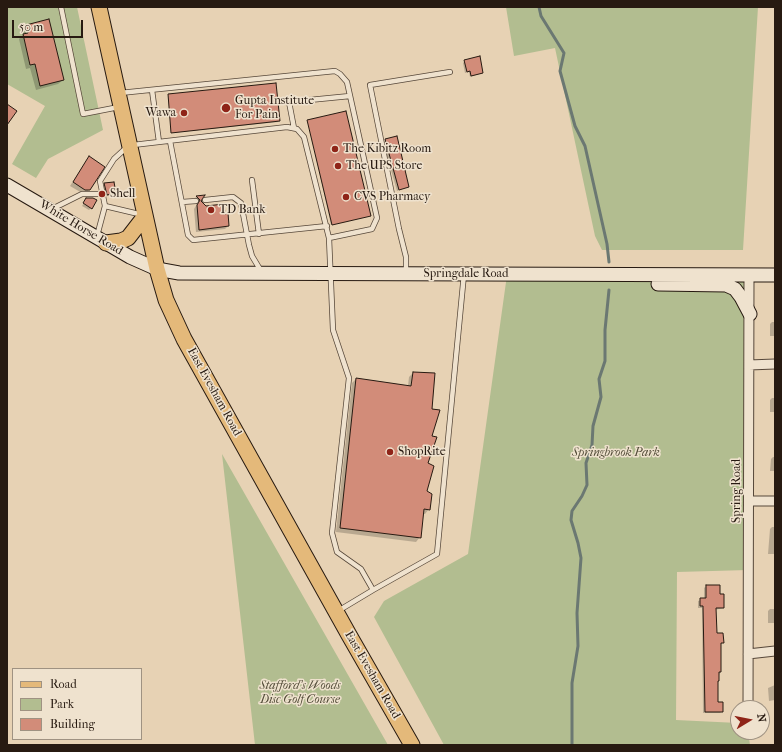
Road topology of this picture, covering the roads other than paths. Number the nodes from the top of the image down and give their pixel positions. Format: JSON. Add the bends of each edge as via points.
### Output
{"nodes":[{"id":1,"x":61,"y":7,"type":"edge"},
{"id":2,"x":98,"y":7,"type":"edge"},
{"id":3,"x":450,"y":72,"type":"dead end"},
{"id":4,"x":152,"y":90,"type":"junction"},
{"id":5,"x":350,"y":96,"type":"junction"},
{"id":6,"x":119,"y":100,"type":"junction"},
{"id":7,"x":294,"y":128,"type":"junction"},
{"id":8,"x":170,"y":141,"type":"junction"},
{"id":9,"x":159,"y":142,"type":"junction"},
{"id":10,"x":129,"y":146,"type":"junction"},
{"id":11,"x":252,"y":180,"type":"dead end"},
{"id":12,"x":7,"y":184,"type":"edge"},
{"id":13,"x":103,"y":194,"type":"junction"},
{"id":14,"x":205,"y":200,"type":"dead end"},
{"id":15,"x":196,"y":201,"type":"dead end"},
{"id":16,"x":182,"y":202,"type":"junction"},
{"id":17,"x":105,"y":206,"type":"junction"},
{"id":18,"x":51,"y":210,"type":"junction"},
{"id":19,"x":145,"y":216,"type":"junction"},
{"id":20,"x":326,"y":226,"type":"junction"},
{"id":21,"x":259,"y":234,"type":"junction"},
{"id":22,"x":246,"y":235,"type":"junction"},
{"id":23,"x":329,"y":238,"type":"junction"},
{"id":24,"x":102,"y":240,"type":"junction"},
{"id":25,"x":157,"y":270,"type":"junction"},
{"id":26,"x":263,"y":274,"type":"junction"},
{"id":27,"x":331,"y":274,"type":"junction"},
{"id":28,"x":406,"y":274,"type":"junction"},
{"id":29,"x":464,"y":274,"type":"junction"},
{"id":30,"x":639,"y":275,"type":"junction"},
{"id":31,"x":750,"y":275,"type":"junction"},
{"id":32,"x":775,"y":275,"type":"edge"},
{"id":33,"x":750,"y":314,"type":"junction"},
{"id":34,"x":775,"y":364,"type":"edge"},
{"id":35,"x":750,"y":365,"type":"junction"},
{"id":36,"x":749,"y":501,"type":"junction"},
{"id":37,"x":775,"y":501,"type":"edge"},
{"id":38,"x":373,"y":590,"type":"junction"},
{"id":39,"x":336,"y":612,"type":"junction"},
{"id":40,"x":775,"y":651,"type":"edge"},
{"id":41,"x":748,"y":654,"type":"junction"},
{"id":42,"x":748,"y":700,"type":"edge"},
{"id":43,"x":412,"y":745,"type":"edge"}],
"edges":[{"from":1,"to":6,"type":"lane","via":[[83,114]]},
{"from":2,"to":6,"type":"main road","name":"East Evesham Road"},
{"from":3,"to":28,"type":"lane","via":[[370,85],[406,257]]},
{"from":4,"to":5,"type":"lane","via":[[335,71],[344,77]]},
{"from":4,"to":6,"type":"lane"},
{"from":4,"to":9,"type":"lane"},
{"from":5,"to":7,"type":"lane","via":[[290,102]]},
{"from":5,"to":23,"type":"lane","via":[[377,218],[372,229]]},
{"from":6,"to":10,"type":"main road","name":"East Evesham Road"},
{"from":7,"to":8,"type":"lane"},
{"from":7,"to":20,"type":"lane","via":[[304,137]]},
{"from":8,"to":9,"type":"lane"},
{"from":8,"to":16,"type":"lane"},
{"from":9,"to":10,"type":"lane"},
{"from":10,"to":13,"type":"lane","via":[[114,160],[100,181]]},
{"from":10,"to":19,"type":"main road","name":"East Evesham Road"},
{"from":11,"to":21,"type":"lane"},
{"from":12,"to":18,"type":"main road","name":"White Horse Road"},
{"from":13,"to":17,"type":"lane"},
{"from":13,"to":18,"type":"lane","via":[[82,194]]},
{"from":14,"to":22,"type":"lane","via":[[233,197],[238,199],[243,208]]},
{"from":15,"to":16,"type":"lane"},
{"from":16,"to":22,"type":"lane","via":[[188,235],[193,240]]},
{"from":17,"to":19,"type":"lane"},
{"from":17,"to":24,"type":"lane"},
{"from":18,"to":24,"type":"main road","name":"White Horse Road"},
{"from":19,"to":24,"type":"main road","via":[[128,238],[122,241]]},
{"from":19,"to":25,"type":"main road","name":"East Evesham Road"},
{"from":20,"to":21,"type":"lane"},
{"from":20,"to":23,"type":"lane"},
{"from":21,"to":22,"type":"lane"},
{"from":22,"to":26,"type":"lane","via":[[252,256]]},
{"from":23,"to":27,"type":"lane"},
{"from":24,"to":25,"type":"main road","name":"White Horse Road"},
{"from":25,"to":26,"type":"main road","name":"Springdale Road","via":[[179,273]]},
{"from":25,"to":39,"type":"main road","name":"East Evesham Road","via":[[166,300],[179,329]]},
{"from":26,"to":27,"type":"main road","name":"Springdale Road"},
{"from":27,"to":28,"type":"main road","name":"Springdale Road"},
{"from":27,"to":38,"type":"lane","via":[[333,330],[349,378],[332,533],[337,552],[361,569]]},
{"from":28,"to":29,"type":"main road","name":"Springdale Road"},
{"from":29,"to":30,"type":"main road","name":"Springdale Road"},
{"from":29,"to":38,"type":"lane","via":[[437,554]]},
{"from":30,"to":31,"type":"main road","name":"Springdale Road"},
{"from":30,"to":33,"type":"main road","via":[[655,284],[726,285],[735,289]]},
{"from":31,"to":32,"type":"main road","name":"Springdale Road"},
{"from":31,"to":33,"type":"street","name":"Spring Road"},
{"from":33,"to":35,"type":"street","name":"Spring Road"},
{"from":34,"to":35,"type":"street"},
{"from":35,"to":36,"type":"street","name":"Spring Road"},
{"from":36,"to":37,"type":"street"},
{"from":36,"to":41,"type":"street","name":"Spring Road"},
{"from":38,"to":39,"type":"lane"},
{"from":39,"to":43,"type":"main road","name":"East Evesham Road"},
{"from":40,"to":41,"type":"street"},
{"from":41,"to":42,"type":"street","name":"Spring Road"}]}
